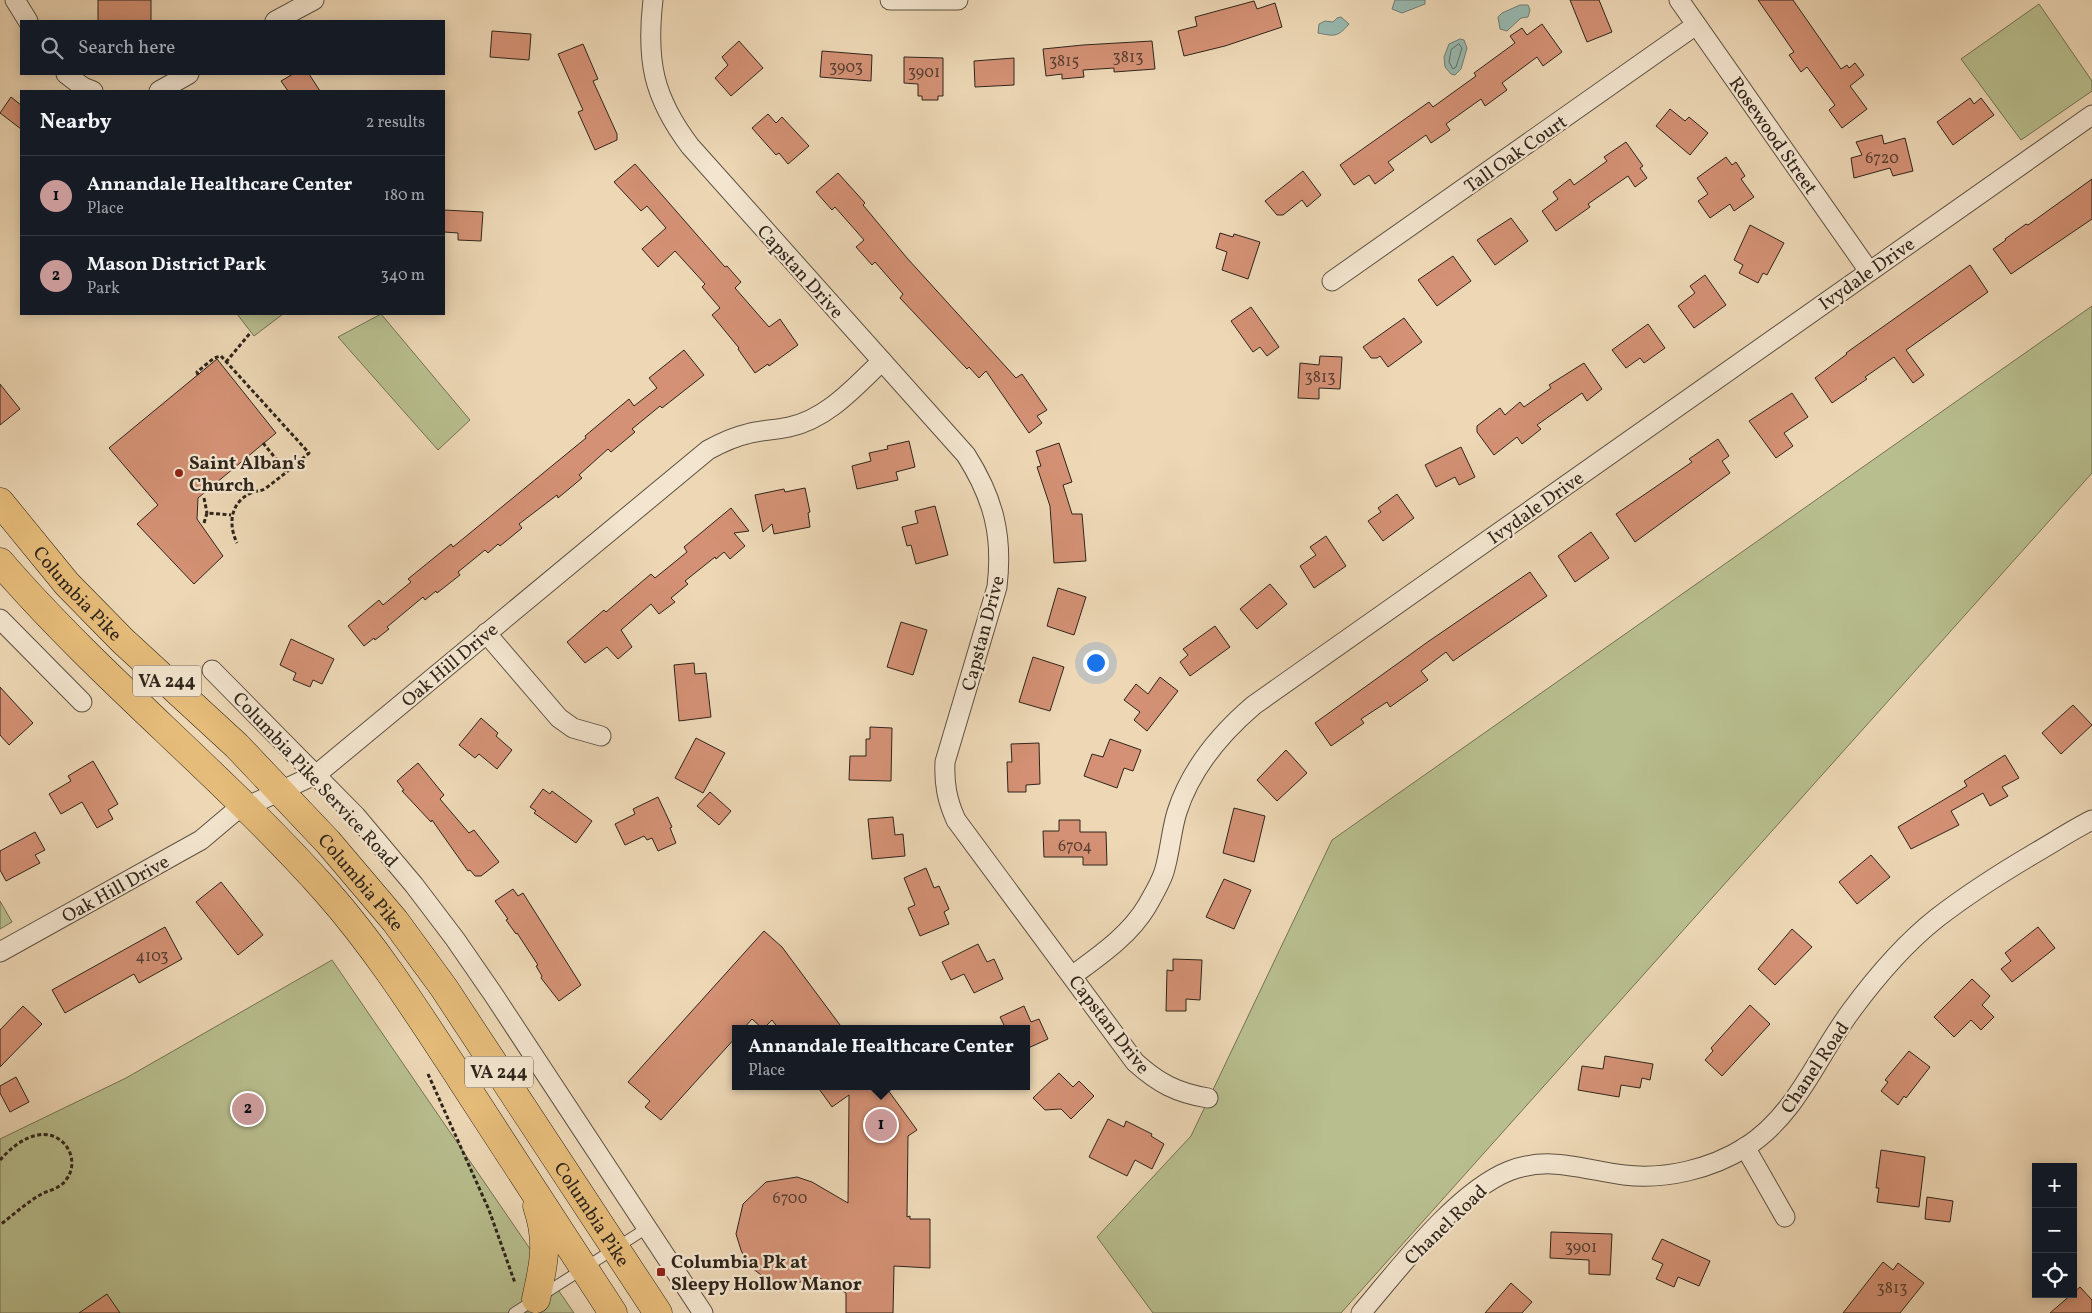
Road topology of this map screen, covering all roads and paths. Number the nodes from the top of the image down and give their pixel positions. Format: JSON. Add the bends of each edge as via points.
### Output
{"nodes":[{"id":1,"x":15,"y":0,"type":"edge"},
{"id":2,"x":314,"y":0,"type":"edge"},
{"id":3,"x":653,"y":0,"type":"edge"},
{"id":4,"x":890,"y":0,"type":"edge"},
{"id":5,"x":958,"y":0,"type":"edge"},
{"id":6,"x":1679,"y":0,"type":"edge"},
{"id":7,"x":27,"y":20,"type":"edge"},
{"id":8,"x":277,"y":20,"type":"edge"},
{"id":9,"x":1696,"y":25,"type":"junction"},
{"id":10,"x":67,"y":75,"type":"edge"},
{"id":11,"x":187,"y":75,"type":"edge"},
{"id":12,"x":90,"y":90,"type":"edge"},
{"id":13,"x":160,"y":90,"type":"edge"},
{"id":14,"x":2092,"y":115,"type":"edge"},
{"id":15,"x":1870,"y":271,"type":"junction"},
{"id":16,"x":1332,"y":281,"type":"dead end"},
{"id":17,"x":251,"y":332,"type":"dead end"},
{"id":18,"x":882,"y":361,"type":"junction"},
{"id":19,"x":226,"y":362,"type":"junction"},
{"id":20,"x":198,"y":375,"type":"dead end"},
{"id":21,"x":263,"y":443,"type":"dead end"},
{"id":22,"x":286,"y":472,"type":"junction"},
{"id":23,"x":204,"y":498,"type":"dead end"},
{"id":24,"x":1,"y":506,"type":"edge"},
{"id":25,"x":207,"y":513,"type":"junction"},
{"id":26,"x":231,"y":515,"type":"junction"},
{"id":27,"x":204,"y":523,"type":"dead end"},
{"id":28,"x":237,"y":543,"type":"dead end"},
{"id":29,"x":0,"y":562,"type":"edge"},
{"id":30,"x":0,"y":619,"type":"edge"},
{"id":31,"x":486,"y":633,"type":"junction"},
{"id":32,"x":212,"y":670,"type":"dead end"},
{"id":33,"x":82,"y":702,"type":"dead end"},
{"id":34,"x":601,"y":736,"type":"dead end"},
{"id":35,"x":317,"y":774,"type":"junction"},
{"id":36,"x":279,"y":792,"type":"junction"},
{"id":37,"x":246,"y":806,"type":"junction"},
{"id":38,"x":2092,"y":820,"type":"edge"},
{"id":39,"x":0,"y":952,"type":"edge"},
{"id":40,"x":1072,"y":976,"type":"junction"},
{"id":41,"x":426,"y":1069,"type":"dead end"},
{"id":42,"x":1208,"y":1098,"type":"dead end"},
{"id":43,"x":1745,"y":1147,"type":"junction"},
{"id":44,"x":0,"y":1160,"type":"edge"},
{"id":45,"x":529,"y":1184,"type":"junction"},
{"id":46,"x":1785,"y":1217,"type":"dead end"},
{"id":47,"x":0,"y":1225,"type":"edge"},
{"id":48,"x":647,"y":1228,"type":"junction"},
{"id":49,"x":616,"y":1248,"type":"junction"},
{"id":50,"x":584,"y":1269,"type":"junction"},
{"id":51,"x":522,"y":1301,"type":"edge"},
{"id":52,"x":614,"y":1313,"type":"edge"},
{"id":53,"x":658,"y":1313,"type":"edge"},
{"id":54,"x":703,"y":1313,"type":"edge"},
{"id":55,"x":1360,"y":1313,"type":"edge"}],
"edges":[{"from":1,"to":7,"type":"street"},
{"from":2,"to":8,"type":"street"},
{"from":3,"to":18,"type":"street","name":"Capstan Drive","via":[[650,54],[663,105],[675,127]]},
{"from":4,"to":5,"type":"street"},
{"from":6,"to":9,"type":"street","name":"Rosewood Street"},
{"from":9,"to":15,"type":"street","name":"Rosewood Street"},
{"from":9,"to":16,"type":"street","name":"Tall Oak Court"},
{"from":10,"to":12,"type":"street"},
{"from":11,"to":13,"type":"street"},
{"from":14,"to":15,"type":"street","name":"Ivydale Drive"},
{"from":15,"to":40,"type":"street","name":"Ivydale Drive","via":[[1250,709],[1227,729],[1206,754],[1190,782],[1178,811],[1164,870],[1146,908],[1127,932]]},
{"from":17,"to":19,"type":"path"},
{"from":18,"to":31,"type":"street","name":"Oak Hill Drive","via":[[839,401],[811,419],[790,427],[728,439],[708,450]]},
{"from":18,"to":40,"type":"street","name":"Capstan Drive","via":[[966,455],[993,507],[999,535],[997,587],[945,762],[944,782],[948,801],[956,820]]},
{"from":19,"to":20,"type":"path","via":[[221,356],[214,358],[197,372]]},
{"from":19,"to":22,"type":"path","via":[[309,453]]},
{"from":21,"to":22,"type":"path"},
{"from":22,"to":26,"type":"path","via":[[264,490],[251,493],[238,503]]},
{"from":23,"to":25,"type":"path"},
{"from":24,"to":36,"type":"main road","name":"Columbia Pike","number":"VA 244","via":[[67,584],[231,740]]},
{"from":25,"to":26,"type":"path"},
{"from":25,"to":27,"type":"path"},
{"from":26,"to":28,"type":"path","via":[[231,531]]},
{"from":29,"to":37,"type":"main road","name":"Columbia Pike","number":"VA 244","via":[[75,644]]},
{"from":30,"to":33,"type":"street"},
{"from":31,"to":34,"type":"street","via":[[559,718],[573,728]]},
{"from":31,"to":35,"type":"street","name":"Oak Hill Drive"},
{"from":32,"to":35,"type":"street","name":"Columbia Pike Service Road"},
{"from":35,"to":36,"type":"street","name":"Oak Hill Drive"},
{"from":35,"to":48,"type":"street","name":"Columbia Pike Service Road","via":[[410,879],[455,939]]},
{"from":36,"to":37,"type":"street","name":"Oak Hill Drive"},
{"from":36,"to":49,"type":"main road","name":"Columbia Pike","number":"VA 244","via":[[328,842],[395,921],[444,988]]},
{"from":37,"to":39,"type":"street","name":"Oak Hill Drive","via":[[201,840]]},
{"from":37,"to":45,"type":"main road","name":"Columbia Pike","number":"VA 244","via":[[328,894],[380,959]]},
{"from":38,"to":43,"type":"street","name":"Chanel Road","via":[[1986,883],[1937,918],[1906,946],[1850,1013],[1790,1106],[1773,1126]]},
{"from":40,"to":42,"type":"street","name":"Capstan Drive","via":[[1135,1062],[1152,1078],[1173,1089]]},
{"from":41,"to":51,"type":"path","via":[[489,1210]]},
{"from":43,"to":46,"type":"street"},
{"from":43,"to":55,"type":"street","name":"Chanel Road","via":[[1716,1162],[1685,1172],[1655,1176],[1625,1175],[1550,1162],[1509,1171],[1470,1194]]},
{"from":44,"to":47,"type":"path","via":[[12,1146],[37,1135],[52,1135],[65,1144],[73,1163],[66,1180],[54,1190],[41,1194]]},
{"from":45,"to":50,"type":"main road","name":"Columbia Pike","number":"VA 244"},
{"from":45,"to":51,"type":"main road","via":[[543,1226],[545,1252]]},
{"from":48,"to":49,"type":"lane"},
{"from":48,"to":54,"type":"street","name":"Columbia Pike Service Road"},
{"from":49,"to":50,"type":"lane"},
{"from":49,"to":53,"type":"main road","name":"Columbia Pike","number":"VA 244"},
{"from":50,"to":51,"type":"lane"},
{"from":50,"to":52,"type":"main road","name":"Columbia Pike","number":"VA 244"}]}
